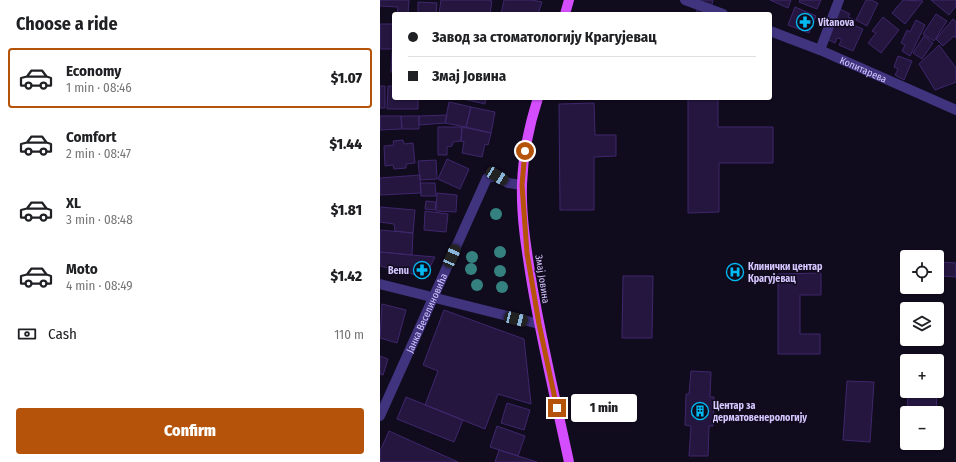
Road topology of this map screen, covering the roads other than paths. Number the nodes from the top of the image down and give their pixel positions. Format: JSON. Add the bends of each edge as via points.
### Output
{"nodes":[{"id":1,"x":569,"y":0,"type":"edge"},
{"id":2,"x":686,"y":0,"type":"edge"},
{"id":3,"x":839,"y":0,"type":"edge"},
{"id":4,"x":566,"y":12,"type":"edge"},
{"id":5,"x":718,"y":12,"type":"edge"},
{"id":6,"x":772,"y":32,"type":"edge"},
{"id":7,"x":820,"y":50,"type":"junction"},
{"id":8,"x":537,"y":100,"type":"edge"},
{"id":9,"x":956,"y":110,"type":"edge"},
{"id":10,"x":522,"y":185,"type":"junction"},
{"id":11,"x":380,"y":284,"type":"edge"},
{"id":12,"x":433,"y":297,"type":"junction"},
{"id":13,"x":539,"y":324,"type":"junction"},
{"id":14,"x":380,"y":416,"type":"edge"},
{"id":15,"x":569,"y":462,"type":"edge"}],
"edges":[{"from":1,"to":4,"type":"main road"},
{"from":2,"to":5,"type":"street"},
{"from":3,"to":7,"type":"street"},
{"from":6,"to":7,"type":"street","name":"Копитарева"},
{"from":7,"to":9,"type":"street","name":"Копитарева"},
{"from":8,"to":10,"type":"main road","name":"Змај Јовина","via":[[530,125]]},
{"from":10,"to":12,"type":"street","name":"Јанка Веселиновића","via":[[508,183],[497,176],[488,178]]},
{"from":10,"to":13,"type":"main road","name":"Змај Јовина","via":[[527,253]]},
{"from":11,"to":12,"type":"street"},
{"from":12,"to":13,"type":"street"},
{"from":12,"to":14,"type":"street","name":"Јанка Веселиновића"},
{"from":13,"to":15,"type":"main road","name":"Змај Јовина"}]}
